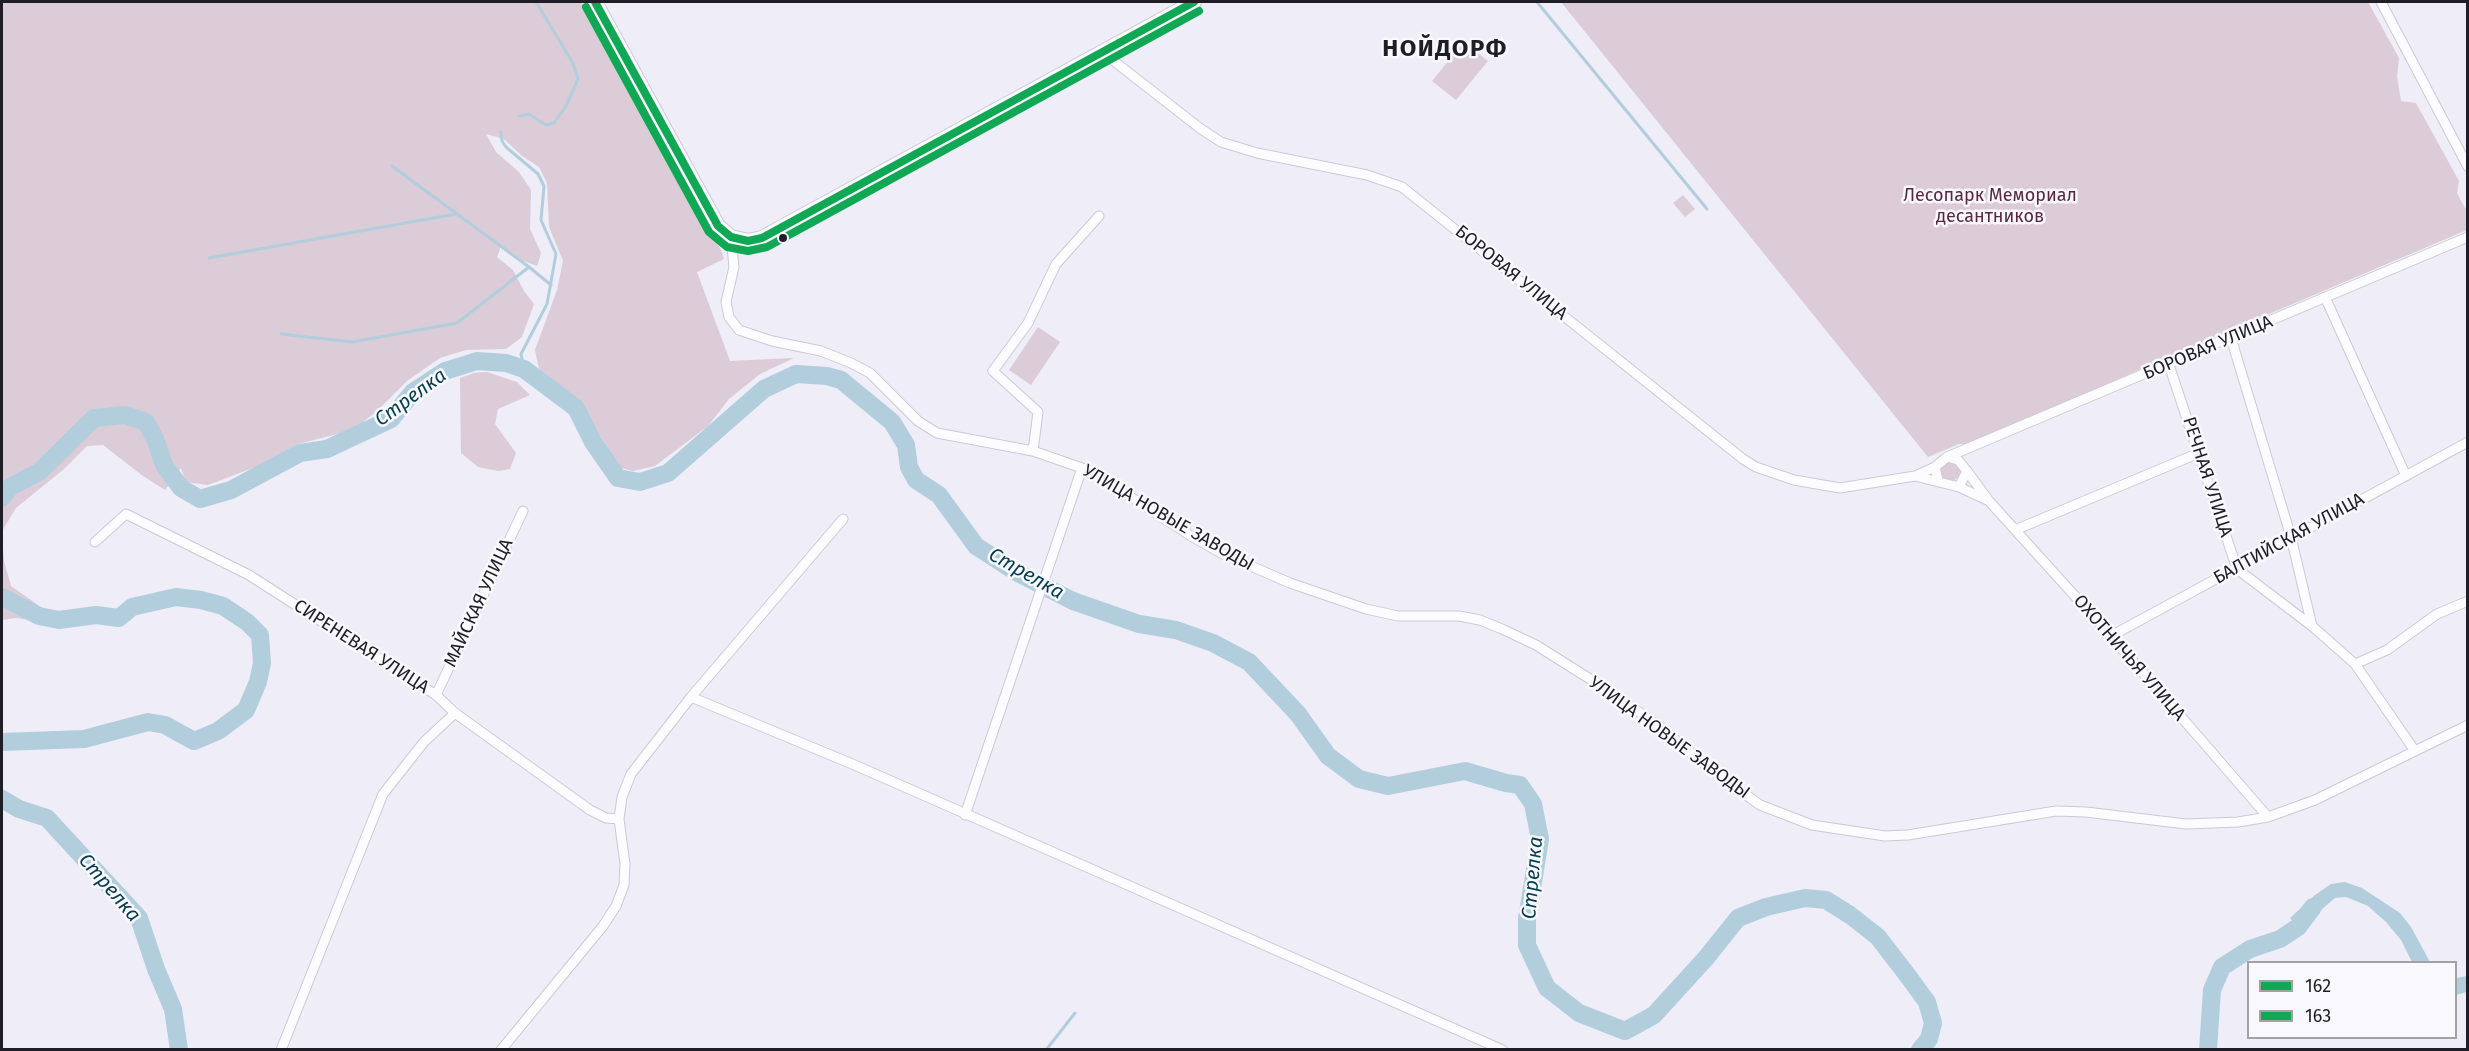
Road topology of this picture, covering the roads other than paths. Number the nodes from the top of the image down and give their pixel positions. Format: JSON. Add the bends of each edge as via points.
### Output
{"nodes":[{"id":1,"x":596,"y":2,"type":"edge"},
{"id":2,"x":1194,"y":2,"type":"edge"},
{"id":3,"x":2381,"y":2,"type":"edge"},
{"id":4,"x":1101,"y":51,"type":"junction"},
{"id":5,"x":2468,"y":166,"type":"edge"},
{"id":6,"x":1099,"y":216,"type":"dead end"},
{"id":7,"x":2468,"y":237,"type":"edge"},
{"id":8,"x":736,"y":239,"type":"junction"},
{"id":9,"x":2325,"y":297,"type":"junction"},
{"id":10,"x":2231,"y":338,"type":"junction"},
{"id":11,"x":2169,"y":364,"type":"junction"},
{"id":12,"x":2468,"y":442,"type":"edge"},
{"id":13,"x":1033,"y":451,"type":"junction"},
{"id":14,"x":1963,"y":451,"type":"junction"},
{"id":15,"x":2199,"y":453,"type":"junction"},
{"id":16,"x":1947,"y":457,"type":"junction"},
{"id":17,"x":1935,"y":467,"type":"junction"},
{"id":18,"x":1082,"y":468,"type":"junction"},
{"id":19,"x":1966,"y":468,"type":"junction"},
{"id":20,"x":1915,"y":476,"type":"junction"},
{"id":21,"x":2406,"y":476,"type":"junction"},
{"id":22,"x":1938,"y":481,"type":"junction"},
{"id":23,"x":1959,"y":487,"type":"junction"},
{"id":24,"x":1989,"y":501,"type":"junction"},
{"id":25,"x":523,"y":511,"type":"dead end"},
{"id":26,"x":843,"y":519,"type":"dead end"},
{"id":27,"x":2015,"y":530,"type":"junction"},
{"id":28,"x":2291,"y":537,"type":"junction"},
{"id":29,"x":95,"y":542,"type":"dead end"},
{"id":30,"x":2237,"y":569,"type":"junction"},
{"id":31,"x":2468,"y":601,"type":"edge"},
{"id":32,"x":2312,"y":626,"type":"junction"},
{"id":33,"x":2111,"y":636,"type":"junction"},
{"id":34,"x":2355,"y":664,"type":"junction"},
{"id":35,"x":436,"y":695,"type":"junction"},
{"id":36,"x":691,"y":697,"type":"junction"},
{"id":37,"x":455,"y":714,"type":"junction"},
{"id":38,"x":2468,"y":725,"type":"edge"},
{"id":39,"x":2415,"y":751,"type":"junction"},
{"id":40,"x":965,"y":815,"type":"junction"},
{"id":41,"x":2268,"y":817,"type":"junction"},
{"id":42,"x":619,"y":819,"type":"junction"},
{"id":43,"x":281,"y":1050,"type":"edge"},
{"id":44,"x":501,"y":1050,"type":"edge"},
{"id":45,"x":1503,"y":1050,"type":"edge"}],
"edges":[{"from":1,"to":8,"type":"street","via":[[718,226]]},
{"from":2,"to":4,"type":"street"},
{"from":3,"to":5,"type":"street"},
{"from":4,"to":8,"type":"street","via":[[762,238]]},
{"from":4,"to":20,"type":"street","name":"БОРОВАЯ УЛИЦА","via":[[1221,142],[1367,175],[1402,188],[1756,467],[1794,480],[1839,488]]},
{"from":6,"to":13,"type":"street","via":[[1056,264],[1028,323],[993,371],[1038,412]]},
{"from":7,"to":9,"type":"street","name":"БОРОВАЯ УЛИЦА"},
{"from":8,"to":13,"type":"street","name":"УЛИЦА НОВЫЕ ЗАВОДЫ","via":[[726,302],[729,317],[739,330],[821,351],[851,363],[870,373],[918,421],[937,433]]},
{"from":9,"to":10,"type":"street","name":"БОРОВАЯ УЛИЦА"},
{"from":9,"to":21,"type":"street"},
{"from":10,"to":11,"type":"street","name":"БОРОВАЯ УЛИЦА"},
{"from":10,"to":28,"type":"street"},
{"from":11,"to":14,"type":"street","name":"БОРОВАЯ УЛИЦА"},
{"from":11,"to":15,"type":"street","name":"РЕЧНАЯ УЛИЦА"},
{"from":12,"to":21,"type":"street","name":"БАЛТИЙСКАЯ УЛИЦА"},
{"from":13,"to":18,"type":"street","name":"УЛИЦА НОВЫЕ ЗАВОДЫ"},
{"from":14,"to":16,"type":"street","name":"БОРОВАЯ УЛИЦА"},
{"from":14,"to":19,"type":"street"},
{"from":15,"to":27,"type":"street"},
{"from":15,"to":30,"type":"street","name":"РЕЧНАЯ УЛИЦА"},
{"from":16,"to":17,"type":"street"},
{"from":16,"to":19,"type":"street"},
{"from":17,"to":20,"type":"street","name":"БОРОВАЯ УЛИЦА"},
{"from":17,"to":22,"type":"street"},
{"from":18,"to":40,"type":"street"},
{"from":18,"to":41,"type":"street","name":"УЛИЦА НОВЫЕ ЗАВОДЫ","via":[[1223,554],[1290,583],[1398,616],[1480,620],[1536,645],[1659,726],[1760,805],[1812,825],[1885,836],[2056,811],[2186,824]]},
{"from":19,"to":23,"type":"street"},
{"from":19,"to":24,"type":"street","name":"ОХОТНИЧЬЯ УЛИЦА"},
{"from":20,"to":22,"type":"street","name":"БОРОВАЯ УЛИЦА"},
{"from":21,"to":28,"type":"street","name":"БАЛТИЙСКАЯ УЛИЦА"},
{"from":22,"to":23,"type":"street"},
{"from":23,"to":24,"type":"street","name":"ОХОТНИЧЬЯ УЛИЦА"},
{"from":24,"to":27,"type":"street","name":"ОХОТНИЧЬЯ УЛИЦА"},
{"from":25,"to":35,"type":"street","name":"МАЙСКАЯ УЛИЦА"},
{"from":26,"to":36,"type":"street"},
{"from":27,"to":33,"type":"street","name":"ОХОТНИЧЬЯ УЛИЦА"},
{"from":28,"to":30,"type":"street","name":"БАЛТИЙСКАЯ УЛИЦА"},
{"from":28,"to":32,"type":"street"},
{"from":29,"to":35,"type":"street","name":"СИРЕНЕВАЯ УЛИЦА","via":[[126,513],[249,575]]},
{"from":30,"to":32,"type":"street"},
{"from":30,"to":33,"type":"street","name":"БАЛТИЙСКАЯ УЛИЦА"},
{"from":31,"to":34,"type":"street","via":[[2437,614],[2386,651]]},
{"from":32,"to":34,"type":"street"},
{"from":33,"to":41,"type":"street","name":"ОХОТНИЧЬЯ УЛИЦА"},
{"from":34,"to":39,"type":"street"},
{"from":35,"to":37,"type":"street","name":"СИРЕНЕВАЯ УЛИЦА"},
{"from":36,"to":40,"type":"street"},
{"from":36,"to":42,"type":"street","via":[[631,774],[621,797]]},
{"from":37,"to":42,"type":"street","name":"СИРЕНЕВАЯ УЛИЦА","via":[[590,810]]},
{"from":37,"to":43,"type":"street","via":[[424,742],[384,794]]},
{"from":38,"to":39,"type":"street","name":"УЛИЦА НОВЫЕ ЗАВОДЫ"},
{"from":39,"to":41,"type":"street","name":"УЛИЦА НОВЫЕ ЗАВОДЫ","via":[[2315,800]]},
{"from":40,"to":45,"type":"street"},
{"from":42,"to":44,"type":"street","via":[[625,864],[624,885],[616,906]]}]}
